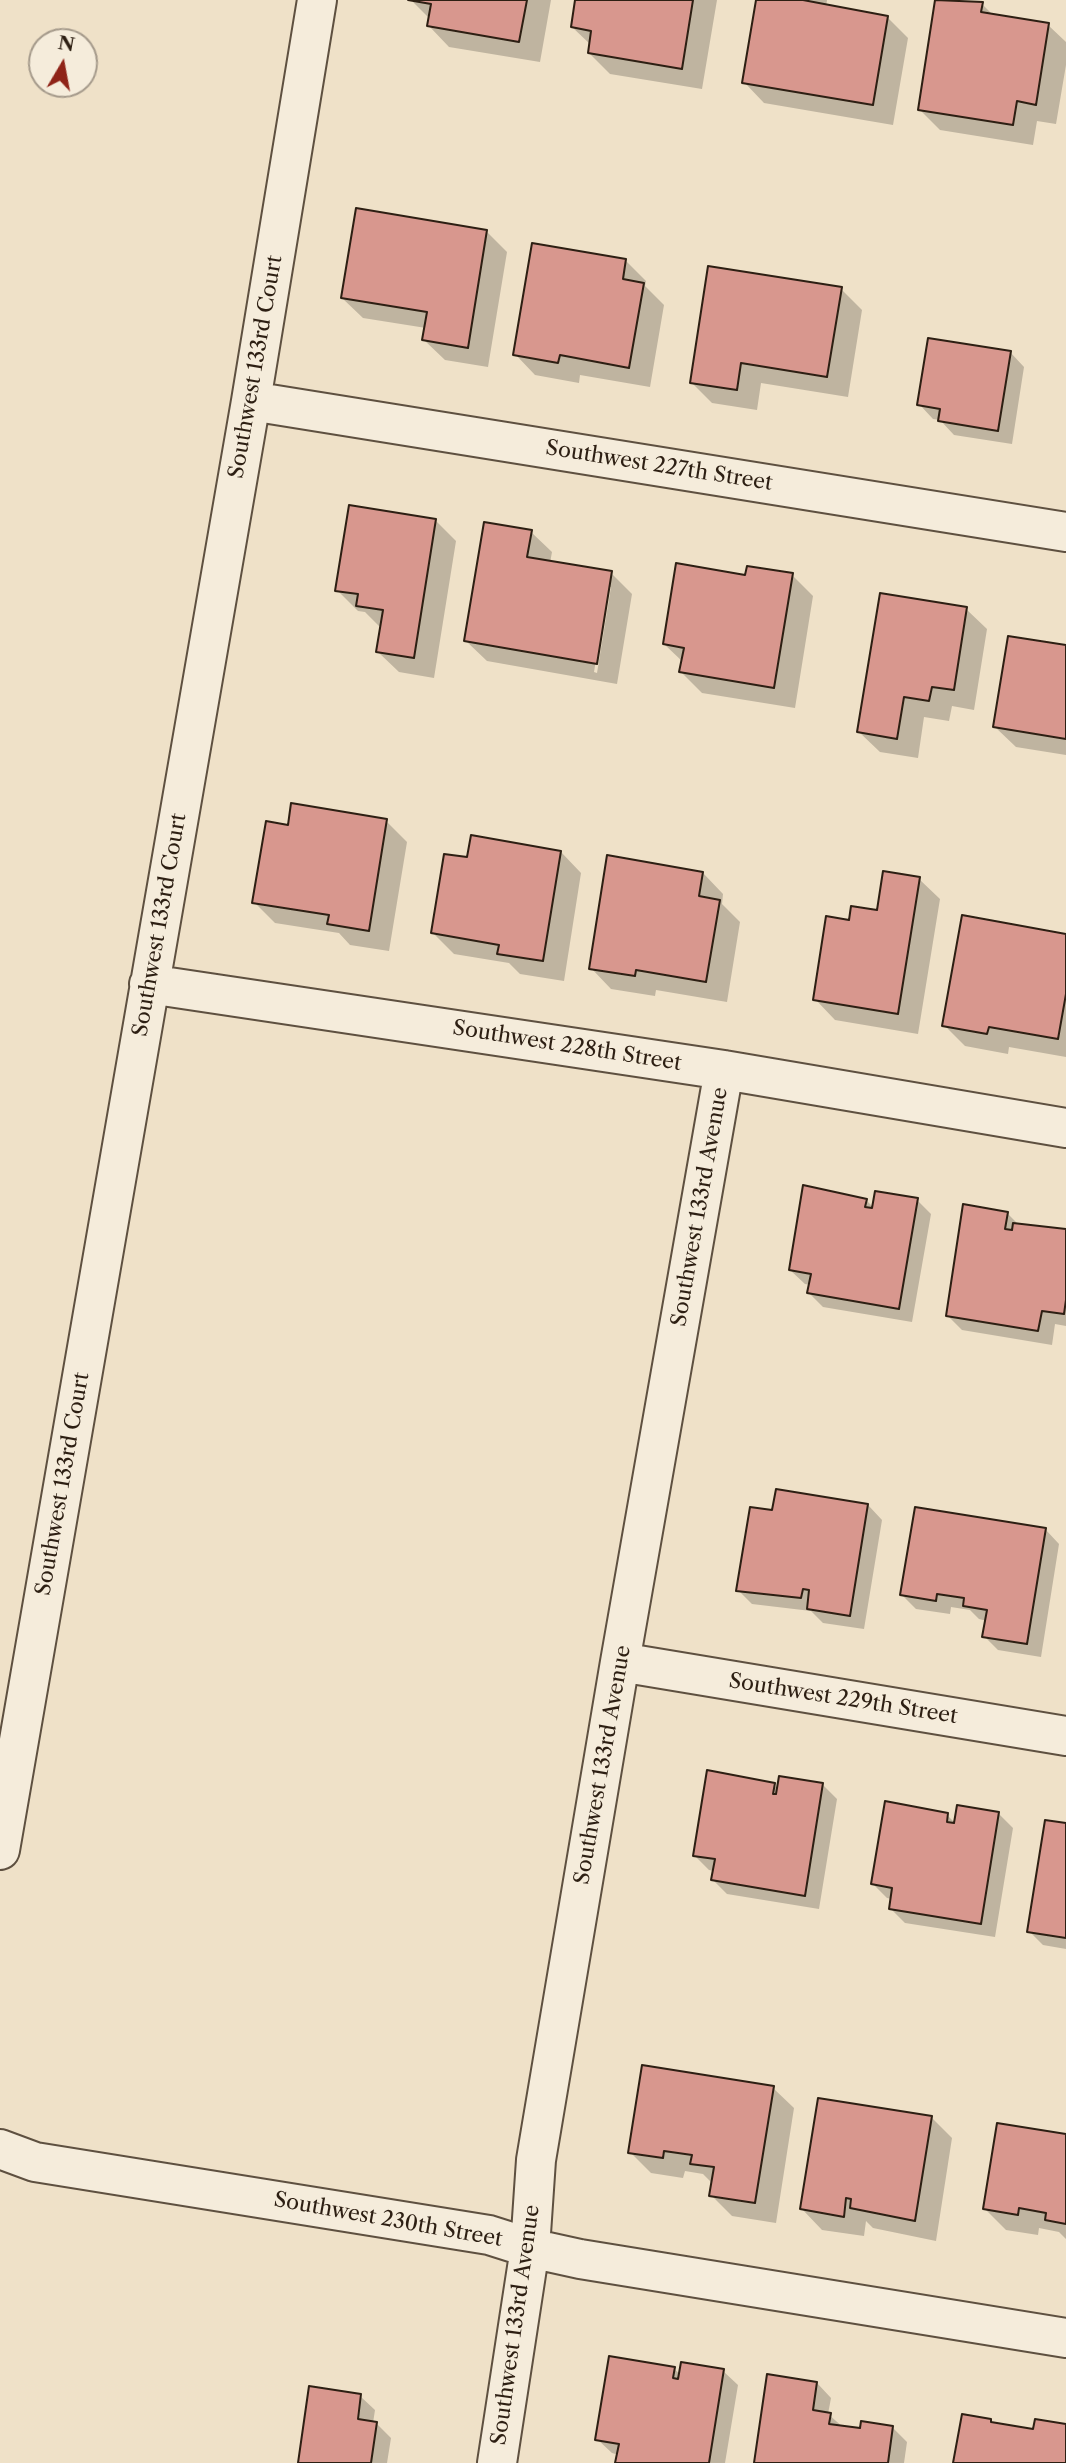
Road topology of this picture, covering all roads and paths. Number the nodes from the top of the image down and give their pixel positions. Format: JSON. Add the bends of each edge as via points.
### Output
{"nodes":[{"id":1,"x":317,"y":0,"type":"edge"},
{"id":2,"x":251,"y":401,"type":"junction"},
{"id":3,"x":1066,"y":532,"type":"edge"},
{"id":4,"x":149,"y":984,"type":"junction"},
{"id":5,"x":724,"y":1070,"type":"junction"},
{"id":6,"x":1066,"y":1128,"type":"edge"},
{"id":7,"x":620,"y":1662,"type":"junction"},
{"id":8,"x":1066,"y":1736,"type":"edge"},
{"id":9,"x":0,"y":1850,"type":"edge"},
{"id":10,"x":0,"y":2149,"type":"edge"},
{"id":11,"x":530,"y":2248,"type":"junction"},
{"id":12,"x":1066,"y":2338,"type":"edge"},
{"id":13,"x":497,"y":2463,"type":"edge"}],
"edges":[{"from":1,"to":2,"type":"street","name":"Southwest 133rd Court"},
{"from":2,"to":3,"type":"street","name":"Southwest 227th Street"},
{"from":2,"to":4,"type":"street","name":"Southwest 133rd Court"},
{"from":4,"to":5,"type":"street","name":"Southwest 228th Street"},
{"from":4,"to":9,"type":"street","name":"Southwest 133rd Court"},
{"from":5,"to":6,"type":"street","name":"Southwest 228th Street"},
{"from":5,"to":7,"type":"street","name":"Southwest 133rd Avenue"},
{"from":7,"to":8,"type":"street","name":"Southwest 229th Street"},
{"from":7,"to":11,"type":"street","name":"Southwest 133rd Avenue","via":[[536,2160]]},
{"from":10,"to":11,"type":"street","name":"Southwest 230th Street","via":[[35,2162],[489,2235]]},
{"from":11,"to":12,"type":"street","name":"Southwest 230th Street"},
{"from":11,"to":13,"type":"street","name":"Southwest 133rd Avenue"}]}
